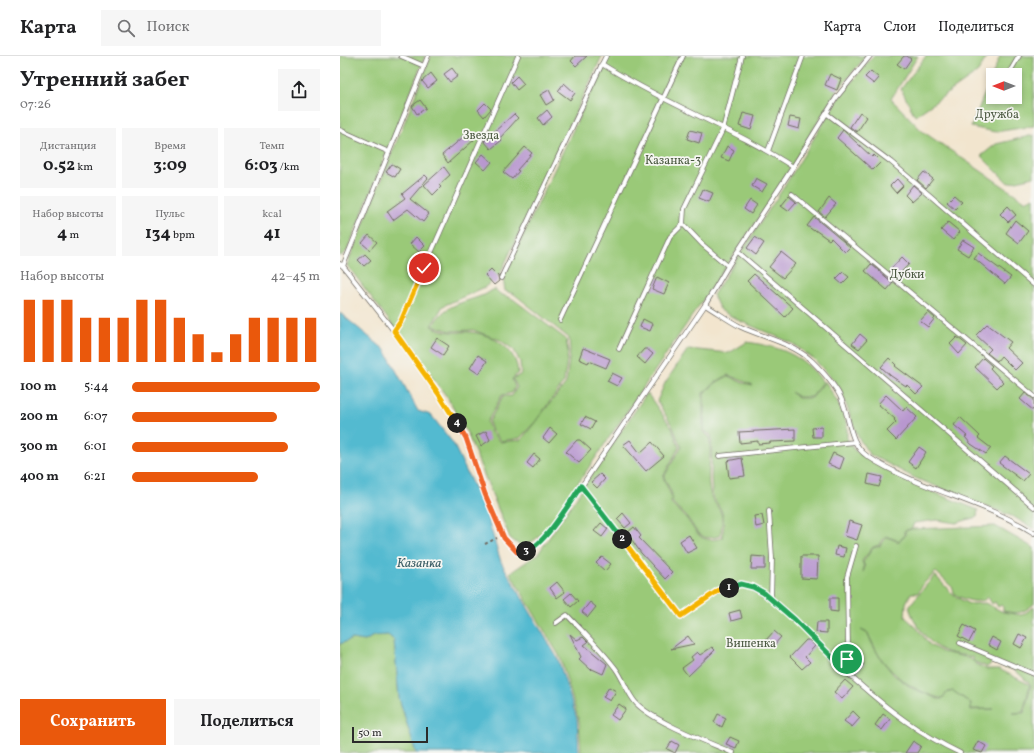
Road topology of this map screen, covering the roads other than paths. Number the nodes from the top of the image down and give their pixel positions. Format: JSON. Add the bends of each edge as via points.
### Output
{"nodes":[{"id":1,"x":402,"y":56,"type":"edge"},
{"id":2,"x":428,"y":56,"type":"edge"},
{"id":3,"x":518,"y":56,"type":"edge"},
{"id":4,"x":606,"y":56,"type":"edge"},
{"id":5,"x":682,"y":56,"type":"edge"},
{"id":6,"x":742,"y":56,"type":"edge"},
{"id":7,"x":802,"y":56,"type":"edge"},
{"id":8,"x":870,"y":56,"type":"edge"},
{"id":9,"x":1019,"y":56,"type":"edge"},
{"id":10,"x":602,"y":64,"type":"junction"},
{"id":11,"x":424,"y":66,"type":"junction"},
{"id":12,"x":1012,"y":68,"type":"edge"},
{"id":13,"x":662,"y":99,"type":"junction"},
{"id":14,"x":826,"y":113,"type":"junction"},
{"id":15,"x":724,"y":129,"type":"junction"},
{"id":16,"x":340,"y":130,"type":"edge"},
{"id":17,"x":768,"y":151,"type":"junction"},
{"id":18,"x":389,"y":152,"type":"junction"},
{"id":19,"x":794,"y":168,"type":"junction"},
{"id":20,"x":792,"y":194,"type":"dead end"},
{"id":21,"x":683,"y":224,"type":"junction"},
{"id":22,"x":738,"y":252,"type":"junction"},
{"id":23,"x":342,"y":265,"type":"edge"},
{"id":24,"x":728,"y":266,"type":"junction"},
{"id":25,"x":500,"y":278,"type":"dead end"},
{"id":26,"x":1034,"y":285,"type":"edge"},
{"id":27,"x":705,"y":305,"type":"junction"},
{"id":28,"x":560,"y":320,"type":"dead end"},
{"id":29,"x":394,"y":331,"type":"junction"},
{"id":30,"x":619,"y":349,"type":"dead end"},
{"id":31,"x":1034,"y":396,"type":"edge"},
{"id":32,"x":855,"y":442,"type":"junction"},
{"id":33,"x":719,"y":456,"type":"dead end"},
{"id":34,"x":581,"y":486,"type":"junction"},
{"id":35,"x":1034,"y":507,"type":"edge"},
{"id":36,"x":769,"y":511,"type":"dead end"},
{"id":37,"x":1034,"y":533,"type":"edge"},
{"id":38,"x":856,"y":546,"type":"dead end"},
{"id":39,"x":771,"y":599,"type":"junction"},
{"id":40,"x":556,"y":623,"type":"dead end"},
{"id":41,"x":960,"y":643,"type":"dead end"},
{"id":42,"x":841,"y":666,"type":"junction"},
{"id":43,"x":1034,"y":674,"type":"edge"},
{"id":44,"x":733,"y":753,"type":"edge"},
{"id":45,"x":960,"y":753,"type":"edge"}],
"edges":[{"from":1,"to":11,"type":"lane"},
{"from":2,"to":11,"type":"lane"},
{"from":3,"to":29,"type":"lane","via":[[401,321]]},
{"from":4,"to":10,"type":"lane"},
{"from":5,"to":13,"type":"lane"},
{"from":6,"to":15,"type":"lane"},
{"from":7,"to":17,"type":"lane"},
{"from":8,"to":14,"type":"lane"},
{"from":9,"to":12,"type":"lane"},
{"from":10,"to":13,"type":"lane"},
{"from":10,"to":25,"type":"lane"},
{"from":11,"to":18,"type":"lane"},
{"from":13,"to":15,"type":"lane"},
{"from":13,"to":28,"type":"lane"},
{"from":14,"to":19,"type":"lane"},
{"from":14,"to":26,"type":"lane","via":[[891,162]]},
{"from":15,"to":17,"type":"lane"},
{"from":15,"to":21,"type":"lane","via":[[684,209]]},
{"from":16,"to":18,"type":"lane"},
{"from":17,"to":19,"type":"lane"},
{"from":18,"to":23,"type":"lane"},
{"from":19,"to":22,"type":"lane"},
{"from":20,"to":31,"type":"lane"},
{"from":21,"to":24,"type":"lane"},
{"from":21,"to":30,"type":"lane","via":[[670,237]]},
{"from":22,"to":24,"type":"lane"},
{"from":22,"to":35,"type":"lane"},
{"from":23,"to":29,"type":"lane"},
{"from":24,"to":27,"type":"lane"},
{"from":27,"to":32,"type":"lane","via":[[741,326],[788,345],[811,361],[834,386],[841,398]]},
{"from":27,"to":34,"type":"lane"},
{"from":29,"to":34,"type":"lane","via":[[466,438],[485,494],[504,538],[517,552],[532,549],[553,528]]},
{"from":32,"to":33,"type":"lane"},
{"from":32,"to":37,"type":"lane","via":[[866,455],[915,481],[995,511]]},
{"from":34,"to":39,"type":"lane","via":[[681,616],[719,590],[741,584],[753,587]]},
{"from":36,"to":39,"type":"lane"},
{"from":38,"to":42,"type":"lane","via":[[847,577],[848,648],[847,659]]},
{"from":39,"to":42,"type":"lane"},
{"from":40,"to":44,"type":"lane","via":[[567,615],[616,669],[629,693],[646,711],[685,733]]},
{"from":41,"to":43,"type":"lane"},
{"from":42,"to":45,"type":"lane","via":[[920,732]]}]}
